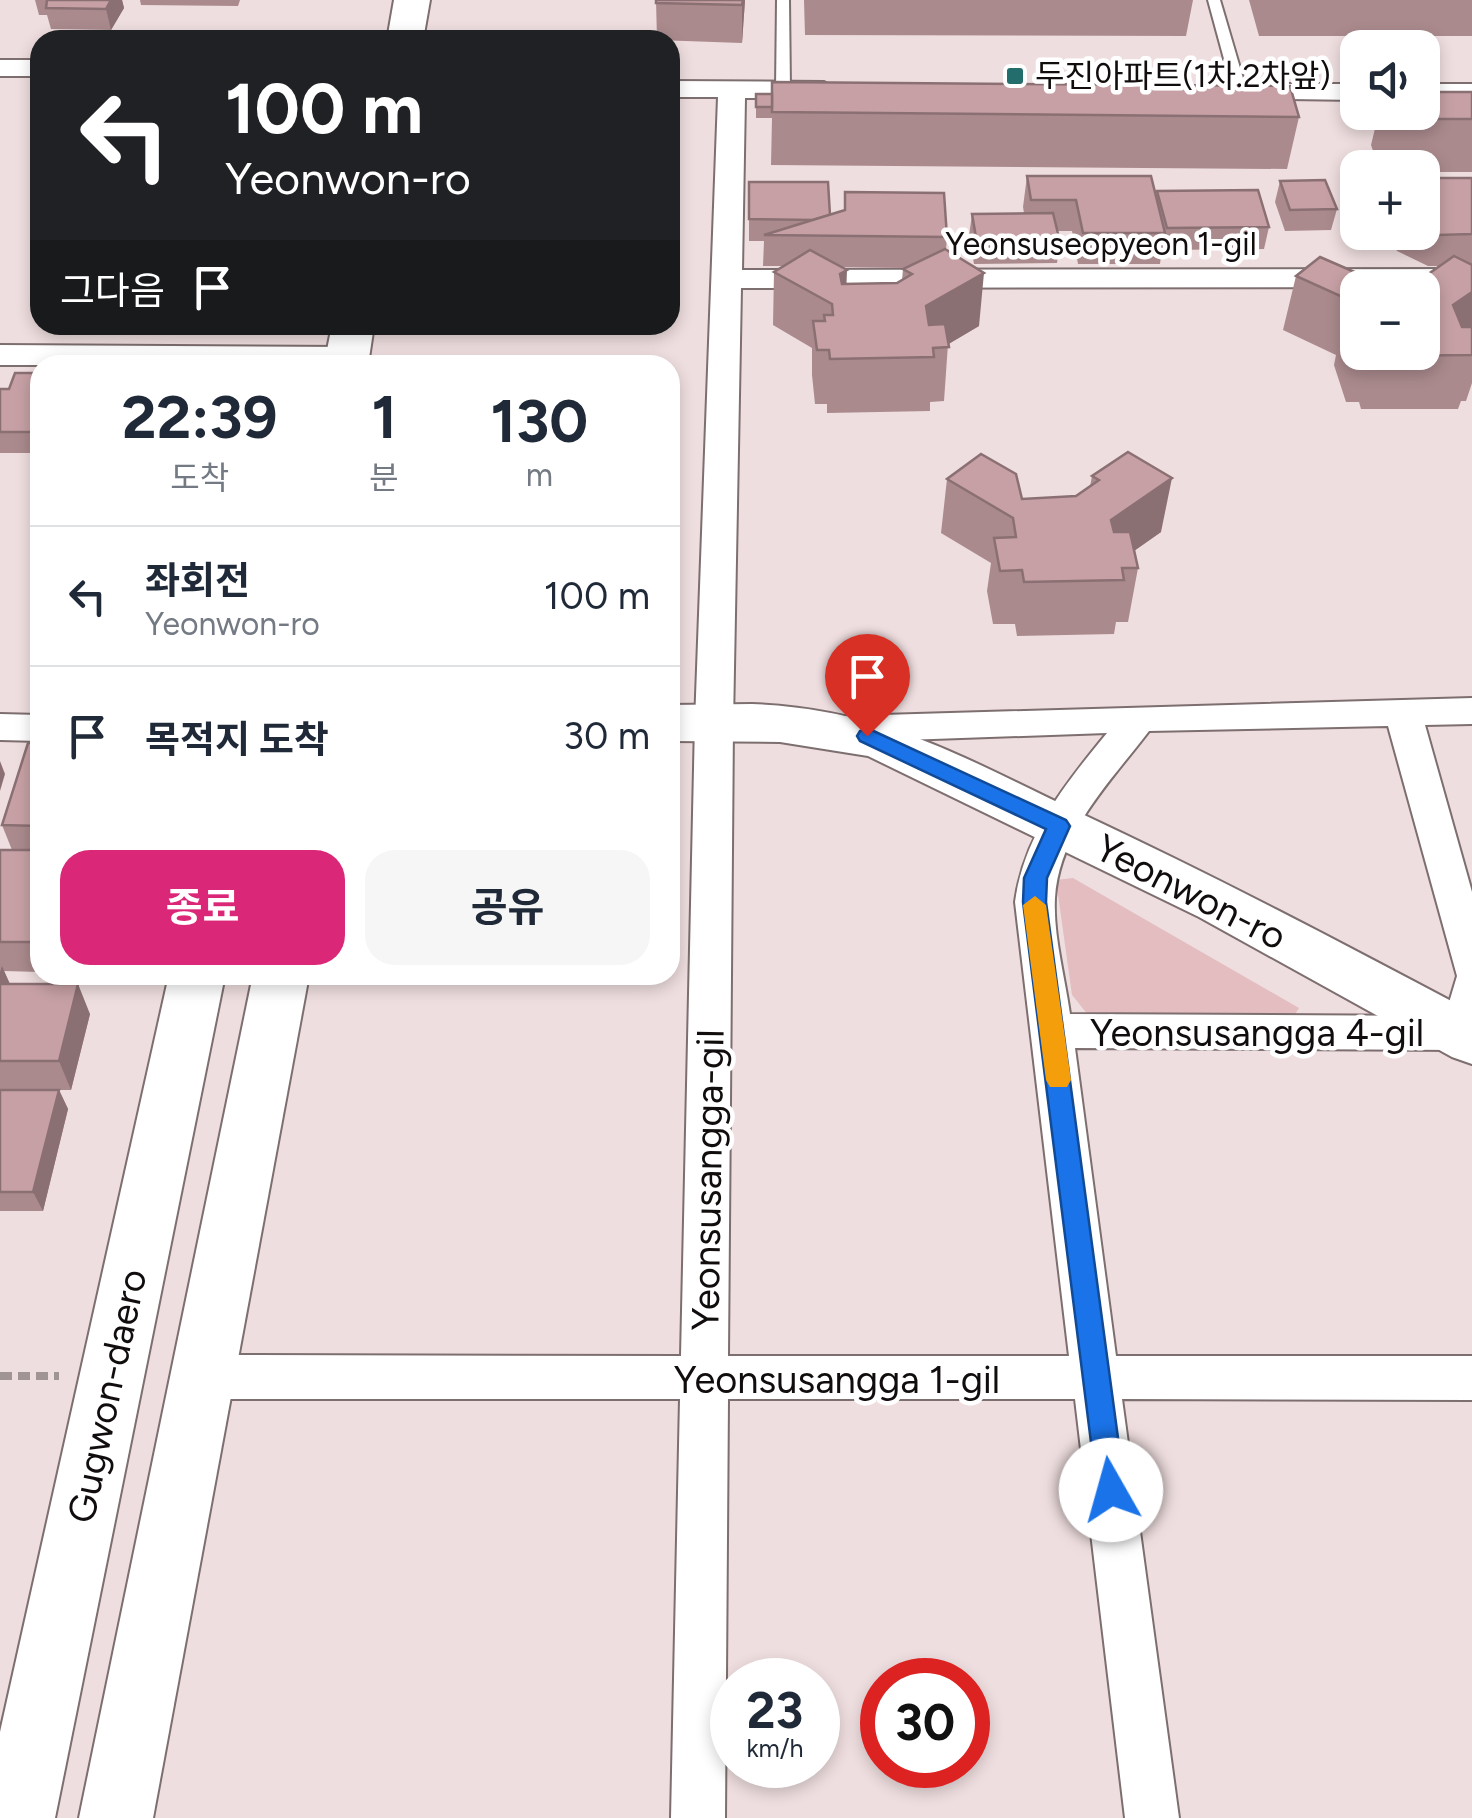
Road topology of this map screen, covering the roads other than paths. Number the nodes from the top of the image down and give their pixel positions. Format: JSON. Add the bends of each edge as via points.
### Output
{"nodes":[{"id":1,"x":412,"y":0,"type":"edge"},
{"id":2,"x":783,"y":0,"type":"edge"},
{"id":3,"x":1214,"y":0,"type":"edge"},
{"id":4,"x":407,"y":30,"type":"edge"},
{"id":5,"x":0,"y":68,"type":"edge"},
{"id":6,"x":30,"y":68,"type":"edge"},
{"id":7,"x":680,"y":89,"type":"edge"},
{"id":8,"x":732,"y":89,"type":"junction"},
{"id":9,"x":783,"y":90,"type":"junction"},
{"id":10,"x":842,"y":90,"type":"edge"},
{"id":11,"x":1200,"y":92,"type":"edge"},
{"id":12,"x":1240,"y":92,"type":"junction"},
{"id":13,"x":1340,"y":92,"type":"edge"},
{"id":14,"x":1440,"y":92,"type":"edge"},
{"id":15,"x":1472,"y":92,"type":"edge"},
{"id":16,"x":1472,"y":278,"type":"edge"},
{"id":17,"x":729,"y":279,"type":"junction"},
{"id":18,"x":349,"y":349,"type":"edge"},
{"id":19,"x":0,"y":355,"type":"edge"},
{"id":20,"x":1404,"y":712,"type":"junction"},
{"id":21,"x":1472,"y":712,"type":"edge"},
{"id":22,"x":1139,"y":718,"type":"junction"},
{"id":23,"x":692,"y":723,"type":"edge"},
{"id":24,"x":0,"y":727,"type":"edge"},
{"id":25,"x":30,"y":728,"type":"edge"},
{"id":26,"x":848,"y":729,"type":"junction"},
{"id":27,"x":1058,"y":826,"type":"junction"},
{"id":28,"x":1472,"y":965,"type":"edge"},
{"id":29,"x":194,"y":985,"type":"edge"},
{"id":30,"x":279,"y":985,"type":"edge"},
{"id":31,"x":1469,"y":1020,"type":"edge"},
{"id":32,"x":1052,"y":1032,"type":"junction"},
{"id":33,"x":203,"y":1377,"type":"junction"},
{"id":34,"x":1472,"y":1378,"type":"edge"},
{"id":35,"x":705,"y":1380,"type":"junction"},
{"id":36,"x":1098,"y":1380,"type":"junction"},
{"id":37,"x":18,"y":1818,"type":"edge"},
{"id":38,"x":116,"y":1818,"type":"edge"},
{"id":39,"x":698,"y":1818,"type":"edge"},
{"id":40,"x":1152,"y":1818,"type":"edge"}],
"edges":[{"from":1,"to":4,"type":"street"},
{"from":2,"to":9,"type":"lane"},
{"from":3,"to":12,"type":"lane"},
{"from":5,"to":6,"type":"street"},
{"from":7,"to":8,"type":"street"},
{"from":8,"to":9,"type":"street"},
{"from":8,"to":17,"type":"street","name":"Yeonsusangga-gil"},
{"from":9,"to":10,"type":"street"},
{"from":11,"to":12,"type":"street"},
{"from":12,"to":13,"type":"street"},
{"from":14,"to":15,"type":"street"},
{"from":16,"to":17,"type":"street","name":"Yeonsuseopyeon 1-gil"},
{"from":17,"to":23,"type":"street","name":"Yeonsusangga-gil"},
{"from":18,"to":19,"type":"street"},
{"from":20,"to":21,"type":"street"},
{"from":20,"to":22,"type":"street"},
{"from":20,"to":28,"type":"street"},
{"from":22,"to":26,"type":"street"},
{"from":22,"to":27,"type":"street","name":"Yeonsusangga 4-gil"},
{"from":23,"to":26,"type":"street","name":"Yeonwon-ro"},
{"from":23,"to":35,"type":"street","name":"Yeonsusangga-gil"},
{"from":24,"to":25,"type":"street"},
{"from":26,"to":27,"type":"street","name":"Yeonwon-ro"},
{"from":27,"to":31,"type":"street","name":"Yeonwon-ro"},
{"from":27,"to":32,"type":"street","name":"Yeonsusangga 4-gil","via":[[1036,878],[1034,902]]},
{"from":29,"to":37,"type":"street","name":"Gugwon-daero"},
{"from":30,"to":33,"type":"street"},
{"from":31,"to":32,"type":"street","name":"Yeonsusangga 4-gil"},
{"from":32,"to":36,"type":"street","name":"Yeonsusangga 4-gil"},
{"from":33,"to":35,"type":"street","name":"Yeonsusangga 1-gil"},
{"from":33,"to":38,"type":"street"},
{"from":34,"to":36,"type":"street","name":"Yeonsusangga 1-gil"},
{"from":35,"to":36,"type":"street","name":"Yeonsusangga 1-gil"},
{"from":35,"to":39,"type":"street","name":"Yeonsusangga-gil"},
{"from":36,"to":40,"type":"street","name":"Yeonsusangga 4-gil"}]}
